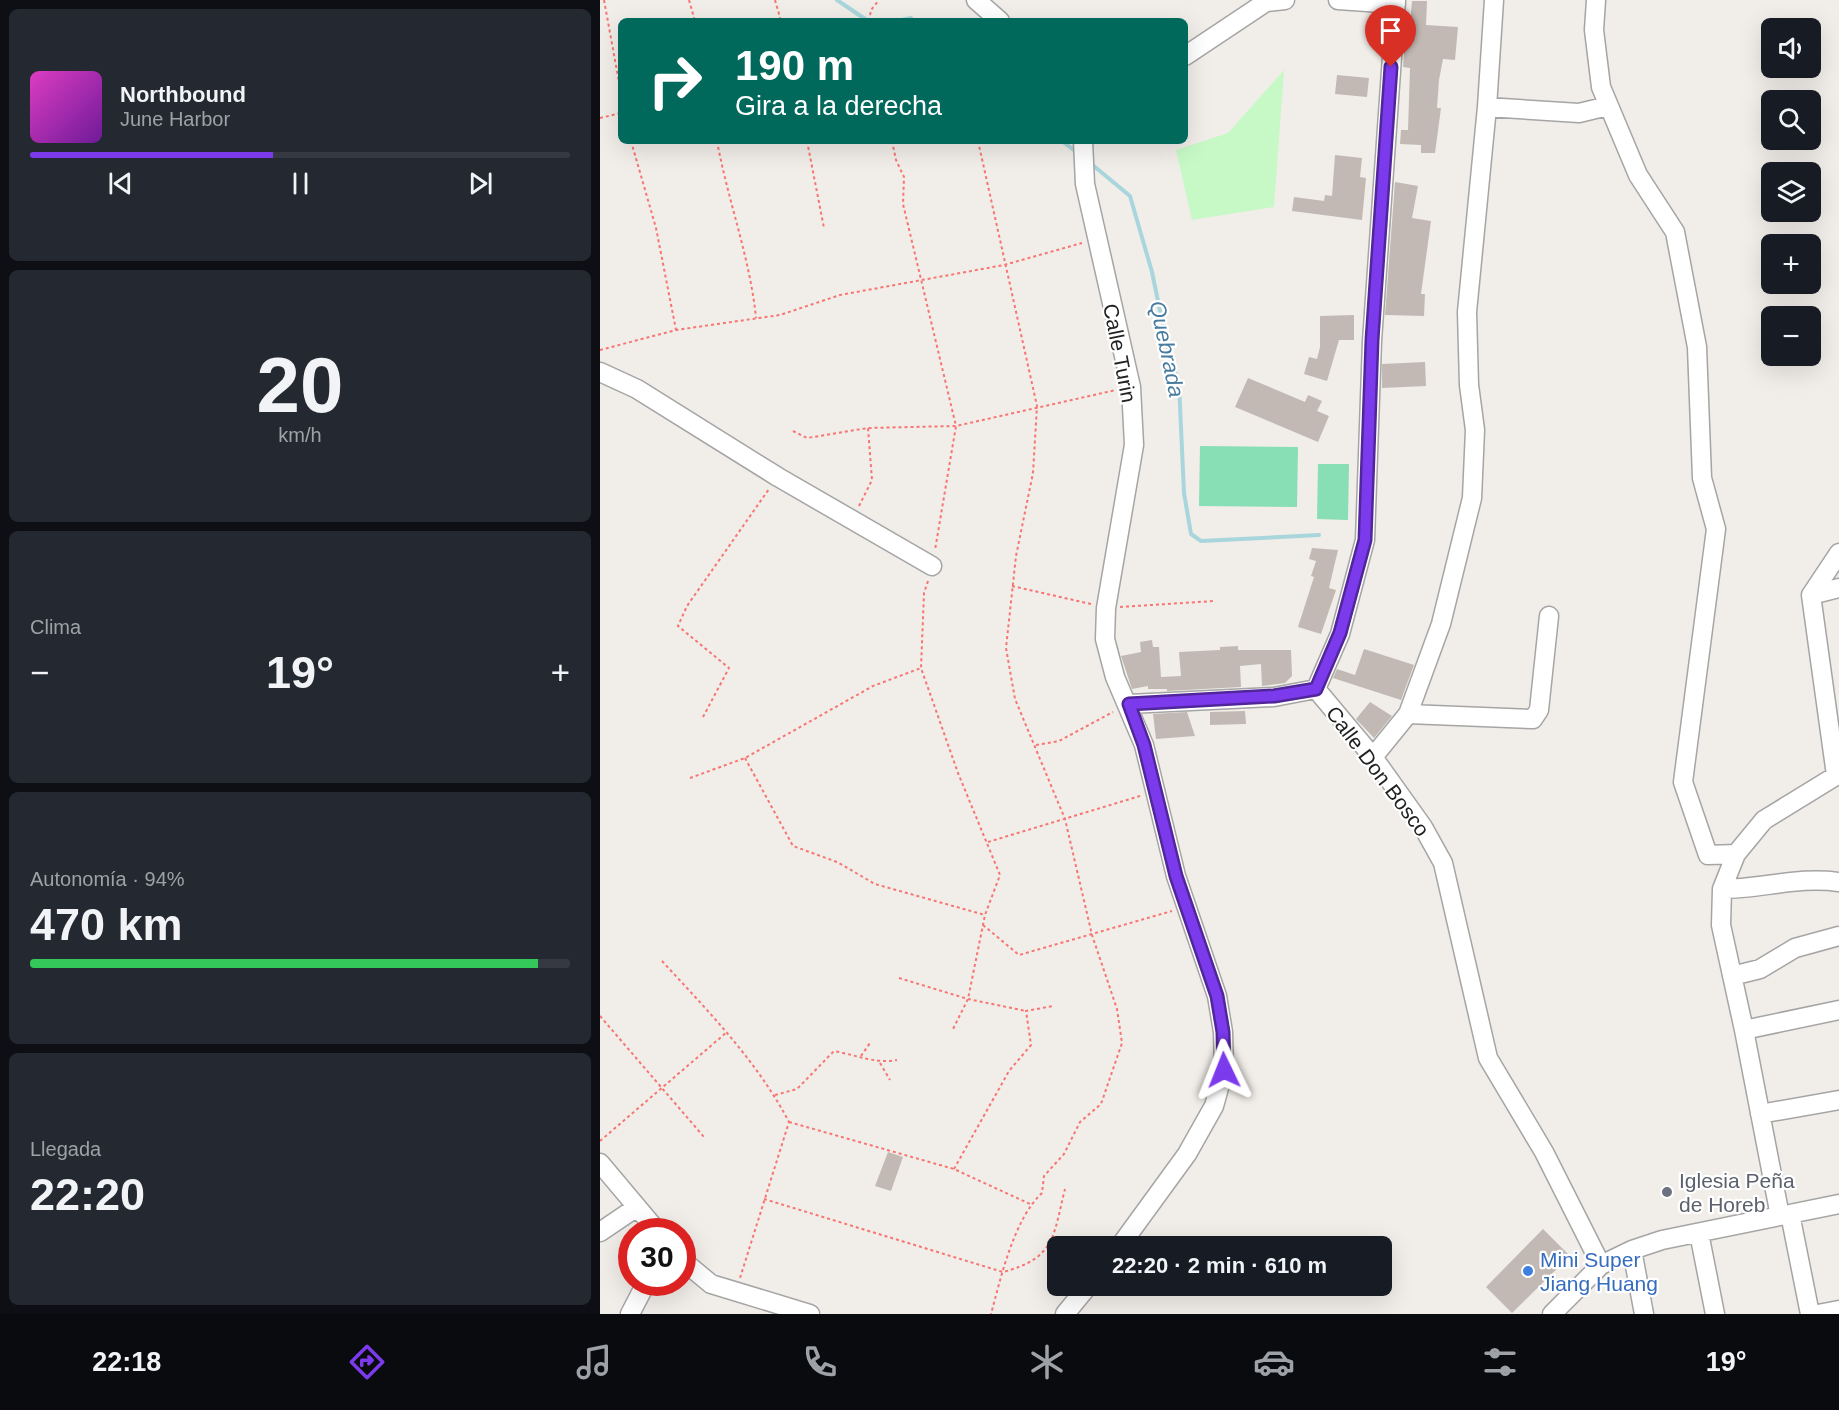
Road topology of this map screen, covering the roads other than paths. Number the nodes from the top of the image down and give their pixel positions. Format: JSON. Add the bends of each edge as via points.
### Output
{"nodes":[{"id":1,"x":976,"y":0,"type":"edge"},
{"id":2,"x":1285,"y":0,"type":"edge"},
{"id":3,"x":1338,"y":0,"type":"edge"},
{"id":4,"x":1494,"y":0,"type":"edge"},
{"id":5,"x":1596,"y":0,"type":"edge"},
{"id":6,"x":1396,"y":2,"type":"edge"},
{"id":7,"x":997,"y":18,"type":"edge"},
{"id":8,"x":1188,"y":54,"type":"edge"},
{"id":9,"x":1608,"y":106,"type":"junction"},
{"id":10,"x":1487,"y":107,"type":"junction"},
{"id":11,"x":1083,"y":144,"type":"edge"},
{"id":12,"x":600,"y":372,"type":"edge"},
{"id":13,"x":1839,"y":553,"type":"edge"},
{"id":14,"x":932,"y":566,"type":"road end"},
{"id":15,"x":1839,"y":588,"type":"edge"},
{"id":16,"x":1811,"y":595,"type":"junction"},
{"id":17,"x":1549,"y":616,"type":"dead end"},
{"id":18,"x":1316,"y":689,"type":"junction"},
{"id":19,"x":1129,"y":704,"type":"junction"},
{"id":20,"x":1408,"y":714,"type":"junction"},
{"id":21,"x":1373,"y":757,"type":"junction"},
{"id":22,"x":1837,"y":774,"type":"edge"},
{"id":23,"x":1736,"y":855,"type":"junction"},
{"id":24,"x":1839,"y":882,"type":"edge"},
{"id":25,"x":1722,"y":889,"type":"junction"},
{"id":26,"x":1839,"y":936,"type":"edge"},
{"id":27,"x":1732,"y":976,"type":"junction"},
{"id":28,"x":1839,"y":1010,"type":"edge"},
{"id":29,"x":1744,"y":1030,"type":"junction"},
{"id":30,"x":1839,"y":1100,"type":"edge"},
{"id":31,"x":1760,"y":1114,"type":"junction"},
{"id":32,"x":600,"y":1163,"type":"edge"},
{"id":33,"x":1839,"y":1204,"type":"edge"},
{"id":34,"x":637,"y":1207,"type":"junction"},
{"id":35,"x":1785,"y":1215,"type":"junction"},
{"id":36,"x":646,"y":1218,"type":"edge"},
{"id":37,"x":600,"y":1232,"type":"edge"},
{"id":38,"x":1699,"y":1233,"type":"junction"},
{"id":39,"x":1127,"y":1236,"type":"edge"},
{"id":40,"x":1632,"y":1250,"type":"junction"},
{"id":41,"x":1601,"y":1266,"type":"junction"},
{"id":42,"x":696,"y":1272,"type":"edge"},
{"id":43,"x":639,"y":1296,"type":"edge"},
{"id":44,"x":1080,"y":1296,"type":"edge"},
{"id":45,"x":1839,"y":1310,"type":"edge"},
{"id":46,"x":630,"y":1314,"type":"edge"},
{"id":47,"x":806,"y":1314,"type":"edge"},
{"id":48,"x":1065,"y":1314,"type":"edge"},
{"id":49,"x":1552,"y":1314,"type":"edge"},
{"id":50,"x":1644,"y":1314,"type":"edge"},
{"id":51,"x":1715,"y":1314,"type":"edge"},
{"id":52,"x":1810,"y":1314,"type":"edge"},
{"id":53,"x":1818,"y":1314,"type":"edge"}],
"edges":[{"from":1,"to":7,"type":"street"},
{"from":2,"to":8,"type":"street","via":[[1266,2]]},
{"from":3,"to":6,"type":"street"},
{"from":4,"to":10,"type":"street"},
{"from":5,"to":9,"type":"street","via":[[1594,30],[1601,87]]},
{"from":6,"to":18,"type":"street","name":"Calle Don Bosco","via":[[1372,340],[1365,540],[1340,633]]},
{"from":9,"to":10,"type":"street","via":[[1579,113]]},
{"from":9,"to":23,"type":"street","via":[[1638,175],[1675,232],[1687,288],[1697,347],[1702,478],[1716,529],[1683,782],[1708,855]]},
{"from":10,"to":20,"type":"street","via":[[1467,312],[1468,385],[1474,430],[1472,498],[1440,624]]},
{"from":11,"to":19,"type":"street","name":"Calle Turin","via":[[1085,184],[1131,387],[1134,445],[1106,608],[1105,639],[1115,677]]},
{"from":12,"to":14,"type":"street","via":[[637,389]]},
{"from":13,"to":16,"type":"street"},
{"from":15,"to":16,"type":"street"},
{"from":16,"to":22,"type":"street"},
{"from":17,"to":20,"type":"street","via":[[1539,710],[1533,719]]},
{"from":18,"to":19,"type":"street","via":[[1274,696]]},
{"from":18,"to":21,"type":"street","name":"Calle Don Bosco"},
{"from":19,"to":39,"type":"street","name":"Calle Turin","via":[[1144,745],[1186,906],[1217,996],[1224,1070],[1215,1106],[1187,1154]]},
{"from":20,"to":21,"type":"street"},
{"from":21,"to":41,"type":"street","name":"Calle Don Bosco","via":[[1423,827],[1443,863],[1488,1058],[1544,1152]]},
{"from":22,"to":23,"type":"street","via":[[1764,820]]},
{"from":23,"to":25,"type":"street"},
{"from":24,"to":25,"type":"street","via":[[1819,879]]},
{"from":25,"to":27,"type":"street","via":[[1721,925]]},
{"from":26,"to":27,"type":"street","via":[[1795,948],[1760,969]]},
{"from":27,"to":29,"type":"street"},
{"from":28,"to":29,"type":"street"},
{"from":29,"to":31,"type":"street"},
{"from":30,"to":31,"type":"street"},
{"from":31,"to":35,"type":"street"},
{"from":32,"to":34,"type":"street"},
{"from":33,"to":35,"type":"street"},
{"from":34,"to":36,"type":"street"},
{"from":34,"to":37,"type":"street"},
{"from":35,"to":38,"type":"street"},
{"from":35,"to":52,"type":"street"},
{"from":38,"to":40,"type":"street"},
{"from":38,"to":51,"type":"street"},
{"from":40,"to":41,"type":"street"},
{"from":40,"to":50,"type":"street"},
{"from":41,"to":49,"type":"street"},
{"from":42,"to":47,"type":"street","via":[[711,1284]]},
{"from":43,"to":46,"type":"street"},
{"from":44,"to":48,"type":"street"},
{"from":45,"to":53,"type":"street"}]}
